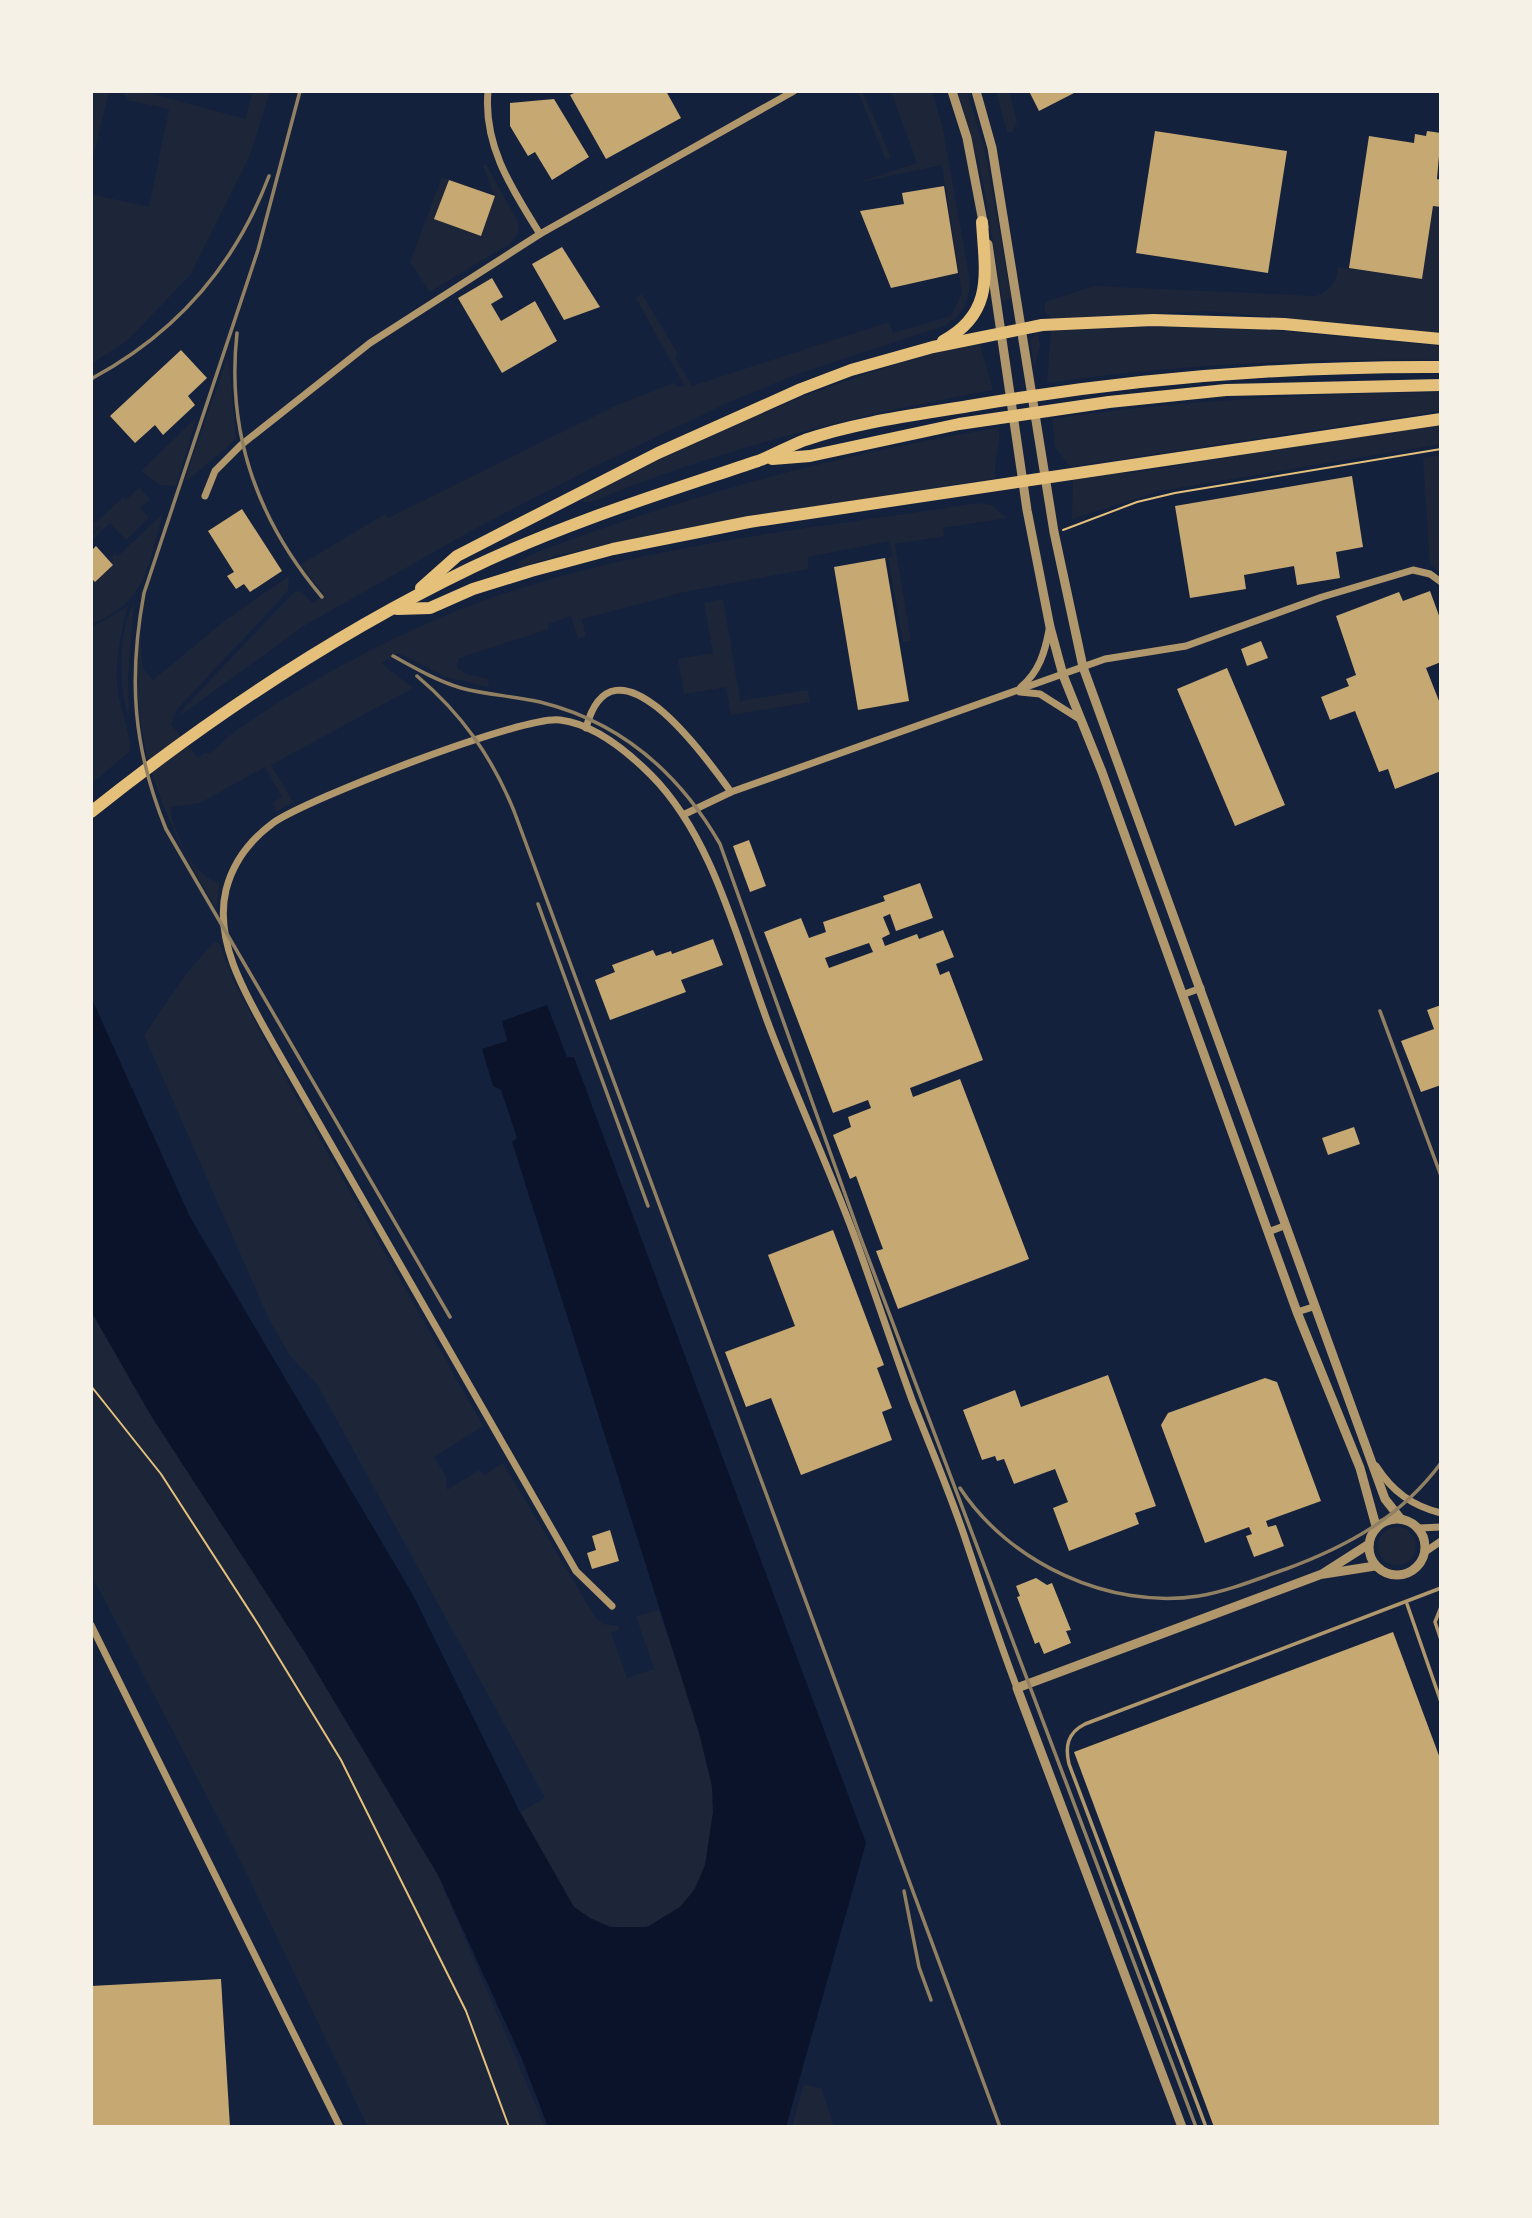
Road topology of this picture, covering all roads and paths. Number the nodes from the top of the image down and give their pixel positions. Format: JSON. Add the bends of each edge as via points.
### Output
{"nodes":[{"id":1,"x":488,"y":91,"type":"edge"},
{"id":2,"x":794,"y":91,"type":"edge"},
{"id":3,"x":952,"y":91,"type":"edge"},
{"id":4,"x":976,"y":91,"type":"edge"},
{"id":5,"x":982,"y":222,"type":"junction"},
{"id":6,"x":540,"y":234,"type":"junction"},
{"id":7,"x":1023,"y":328,"type":"junction"},
{"id":8,"x":1002,"y":333,"type":"junction"},
{"id":9,"x":1441,"y":339,"type":"edge"},
{"id":10,"x":933,"y":346,"type":"junction"},
{"id":11,"x":1441,"y":368,"type":"edge"},
{"id":12,"x":1441,"y":385,"type":"edge"},
{"id":13,"x":1441,"y":419,"type":"edge"},
{"id":14,"x":1441,"y":449,"type":"edge"},
{"id":15,"x":761,"y":460,"type":"junction"},
{"id":16,"x":1046,"y":478,"type":"junction"},
{"id":17,"x":1022,"y":481,"type":"junction"},
{"id":18,"x":205,"y":496,"type":"dead end"},
{"id":19,"x":1054,"y":532,"type":"junction"},
{"id":20,"x":1441,"y":582,"type":"edge"},
{"id":21,"x":408,"y":601,"type":"junction"},
{"id":22,"x":392,"y":609,"type":"junction"},
{"id":23,"x":1050,"y":628,"type":"junction"},
{"id":24,"x":1083,"y":667,"type":"junction"},
{"id":25,"x":1063,"y":675,"type":"junction"},
{"id":26,"x":1015,"y":692,"type":"junction"},
{"id":27,"x":1081,"y":720,"type":"junction"},
{"id":28,"x":586,"y":728,"type":"junction"},
{"id":29,"x":731,"y":792,"type":"junction"},
{"id":30,"x":1135,"y":809,"type":"junction"},
{"id":31,"x":91,"y":812,"type":"edge"},
{"id":32,"x":685,"y":814,"type":"junction"},
{"id":33,"x":1117,"y":815,"type":"junction"},
{"id":34,"x":1201,"y":988,"type":"junction"},
{"id":35,"x":1182,"y":995,"type":"junction"},
{"id":36,"x":1284,"y":1226,"type":"junction"},
{"id":37,"x":1268,"y":1231,"type":"junction"},
{"id":38,"x":1313,"y":1307,"type":"junction"},
{"id":39,"x":1297,"y":1312,"type":"junction"},
{"id":40,"x":1342,"y":1378,"type":"junction"},
{"id":41,"x":1325,"y":1385,"type":"junction"},
{"id":42,"x":91,"y":1386,"type":"edge"},
{"id":43,"x":1374,"y":1463,"type":"junction"},
{"id":44,"x":1441,"y":1513,"type":"edge"},
{"id":45,"x":1400,"y":1518,"type":"junction"},
{"id":46,"x":1377,"y":1526,"type":"junction"},
{"id":47,"x":1441,"y":1527,"type":"edge"},
{"id":48,"x":1419,"y":1528,"type":"junction"},
{"id":49,"x":1441,"y":1541,"type":"edge"},
{"id":50,"x":1369,"y":1544,"type":"junction"},
{"id":51,"x":1425,"y":1552,"type":"junction"},
{"id":52,"x":1375,"y":1566,"type":"junction"},
{"id":53,"x":1322,"y":1574,"type":"junction"},
{"id":54,"x":1441,"y":1588,"type":"edge"},
{"id":55,"x":1407,"y":1604,"type":"junction"},
{"id":56,"x":612,"y":1606,"type":"dead end"},
{"id":57,"x":1441,"y":1607,"type":"edge"},
{"id":58,"x":91,"y":1625,"type":"edge"},
{"id":59,"x":1441,"y":1640,"type":"edge"},
{"id":60,"x":1017,"y":1688,"type":"junction"},
{"id":61,"x":1441,"y":1702,"type":"edge"},
{"id":62,"x":340,"y":2127,"type":"edge"},
{"id":63,"x":509,"y":2127,"type":"edge"},
{"id":64,"x":1182,"y":2127,"type":"edge"},
{"id":65,"x":1206,"y":2127,"type":"edge"}],
"edges":[{"from":1,"to":6,"type":"street","via":[[490,141]]},
{"from":2,"to":6,"type":"street"},
{"from":3,"to":5,"type":"street","via":[[967,138]]},
{"from":4,"to":7,"type":"street","via":[[992,148]]},
{"from":5,"to":8,"type":"street","via":[[993,262]]},
{"from":5,"to":10,"type":"highway","via":[[985,283],[976,313],[963,328]]},
{"from":6,"to":18,"type":"street","via":[[443,293],[317,382],[215,471]]},
{"from":7,"to":8,"type":"highway"},
{"from":7,"to":9,"type":"highway","via":[[1227,321]]},
{"from":7,"to":16,"type":"street"},
{"from":8,"to":10,"type":"highway"},
{"from":8,"to":17,"type":"street"},
{"from":10,"to":21,"type":"highway","via":[[800,389],[658,453],[457,556]]},
{"from":11,"to":15,"type":"highway","via":[[1218,373],[1065,389],[888,420],[805,440]]},
{"from":12,"to":15,"type":"highway","via":[[1226,390],[1068,406],[810,456]]},
{"from":13,"to":16,"type":"highway"},
{"from":14,"to":19,"type":"path","via":[[1175,493]]},
{"from":15,"to":21,"type":"highway","via":[[590,517]]},
{"from":16,"to":17,"type":"highway"},
{"from":16,"to":19,"type":"street"},
{"from":17,"to":22,"type":"highway","via":[[659,539],[531,571],[430,608]]},
{"from":17,"to":23,"type":"street"},
{"from":19,"to":24,"type":"street"},
{"from":20,"to":24,"type":"street","via":[[1422,571],[1399,573],[1186,646]]},
{"from":21,"to":22,"type":"highway"},
{"from":22,"to":31,"type":"highway","via":[[304,659]]},
{"from":23,"to":25,"type":"street"},
{"from":23,"to":26,"type":"street","via":[[1036,672]]},
{"from":24,"to":25,"type":"street"},
{"from":24,"to":30,"type":"street"},
{"from":25,"to":26,"type":"street"},
{"from":25,"to":27,"type":"street"},
{"from":26,"to":27,"type":"street","via":[[1040,694]]},
{"from":26,"to":29,"type":"street"},
{"from":27,"to":33,"type":"street"},
{"from":28,"to":29,"type":"street","via":[[599,697],[619,687],[628,690],[666,715]]},
{"from":28,"to":32,"type":"street","via":[[632,758]]},
{"from":28,"to":56,"type":"street","via":[[558,720],[520,724],[298,808],[272,824],[239,858],[226,890],[224,920],[242,985],[301,1093],[576,1571]]},
{"from":29,"to":32,"type":"street"},
{"from":30,"to":33,"type":"street"},
{"from":30,"to":34,"type":"street"},
{"from":32,"to":60,"type":"street","via":[[823,1154]]},
{"from":33,"to":35,"type":"street"},
{"from":34,"to":35,"type":"street"},
{"from":34,"to":36,"type":"street"},
{"from":35,"to":37,"type":"street"},
{"from":36,"to":37,"type":"street"},
{"from":36,"to":38,"type":"street"},
{"from":37,"to":39,"type":"street"},
{"from":38,"to":39,"type":"street"},
{"from":38,"to":40,"type":"street"},
{"from":39,"to":41,"type":"street"},
{"from":40,"to":41,"type":"street"},
{"from":40,"to":43,"type":"street"},
{"from":41,"to":46,"type":"street","via":[[1360,1468]]},
{"from":42,"to":63,"type":"path","via":[[161,1474],[341,1760],[466,2011]]},
{"from":43,"to":44,"type":"street","via":[[1384,1480],[1408,1501]]},
{"from":43,"to":45,"type":"street","via":[[1385,1499]]},
{"from":45,"to":46,"type":"street"},
{"from":45,"to":48,"type":"street"},
{"from":46,"to":50,"type":"street"},
{"from":47,"to":48,"type":"street"},
{"from":48,"to":51,"type":"street"},
{"from":49,"to":51,"type":"street"},
{"from":50,"to":52,"type":"street"},
{"from":50,"to":53,"type":"street"},
{"from":51,"to":52,"type":"street","via":[[1408,1574],[1391,1575]]},
{"from":52,"to":53,"type":"street"},
{"from":53,"to":60,"type":"street"},
{"from":54,"to":55,"type":"lane"},
{"from":55,"to":61,"type":"lane"},
{"from":55,"to":65,"type":"lane","via":[[1076,1729],[1068,1742],[1069,1764]]},
{"from":57,"to":59,"type":"lane","via":[[1435,1622]]},
{"from":58,"to":62,"type":"street"},
{"from":60,"to":64,"type":"street"}]}
